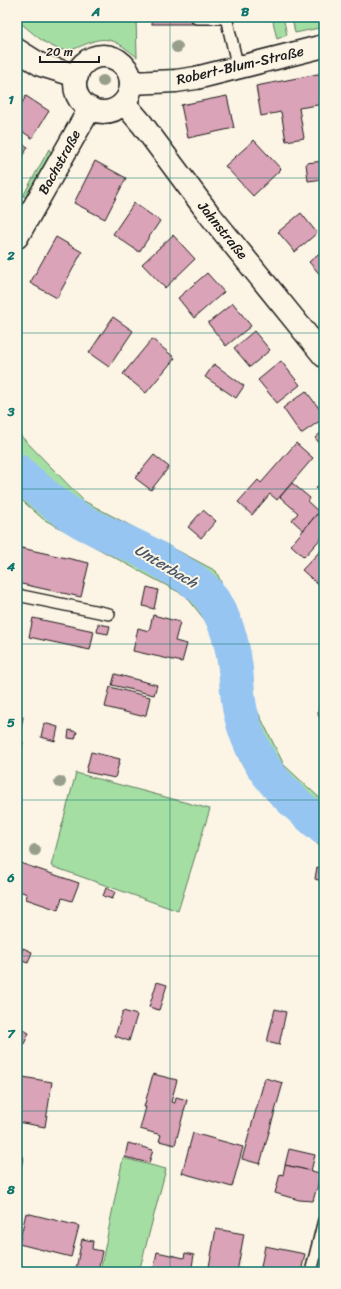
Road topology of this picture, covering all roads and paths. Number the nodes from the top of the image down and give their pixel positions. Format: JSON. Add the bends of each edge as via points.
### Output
{"nodes":[{"id":1,"x":197,"y":18,"type":"dead end"},
{"id":2,"x":226,"y":18,"type":"edge"},
{"id":3,"x":324,"y":46,"type":"edge"},
{"id":4,"x":17,"y":50,"type":"edge"},
{"id":5,"x":238,"y":68,"type":"junction"},
{"id":6,"x":77,"y":76,"type":"junction"},
{"id":7,"x":127,"y":93,"type":"junction"},
{"id":8,"x":90,"y":108,"type":"junction"},
{"id":9,"x":17,"y":237,"type":"edge"},
{"id":10,"x":316,"y":334,"type":"edge"},
{"id":11,"x":324,"y":356,"type":"edge"},
{"id":12,"x":17,"y":595,"type":"edge"},
{"id":13,"x":109,"y":614,"type":"dead end"},
{"id":14,"x":324,"y":1220,"type":"edge"},
{"id":15,"x":311,"y":1272,"type":"edge"}],
"edges":[{"from":1,"to":2,"type":"lane"},
{"from":2,"to":5,"type":"lane"},
{"from":3,"to":5,"type":"street","name":"Robert-Blum-Straße"},
{"from":4,"to":6,"type":"street","via":[[42,65]]},
{"from":5,"to":7,"type":"street","name":"Robert-Blum-Straße"},
{"from":6,"to":7,"type":"street","via":[[88,61],[97,57],[116,60],[129,74]]},
{"from":6,"to":8,"type":"street","via":[[77,94]]},
{"from":7,"to":8,"type":"street","via":[[118,108],[104,112]]},
{"from":7,"to":10,"type":"street","name":"Jahnstraße","via":[[142,124],[209,214]]},
{"from":8,"to":9,"type":"street","name":"Bachstraße"},
{"from":10,"to":11,"type":"street","name":"Jahnstraße"},
{"from":12,"to":13,"type":"lane"},
{"from":14,"to":15,"type":"lane"}]}
